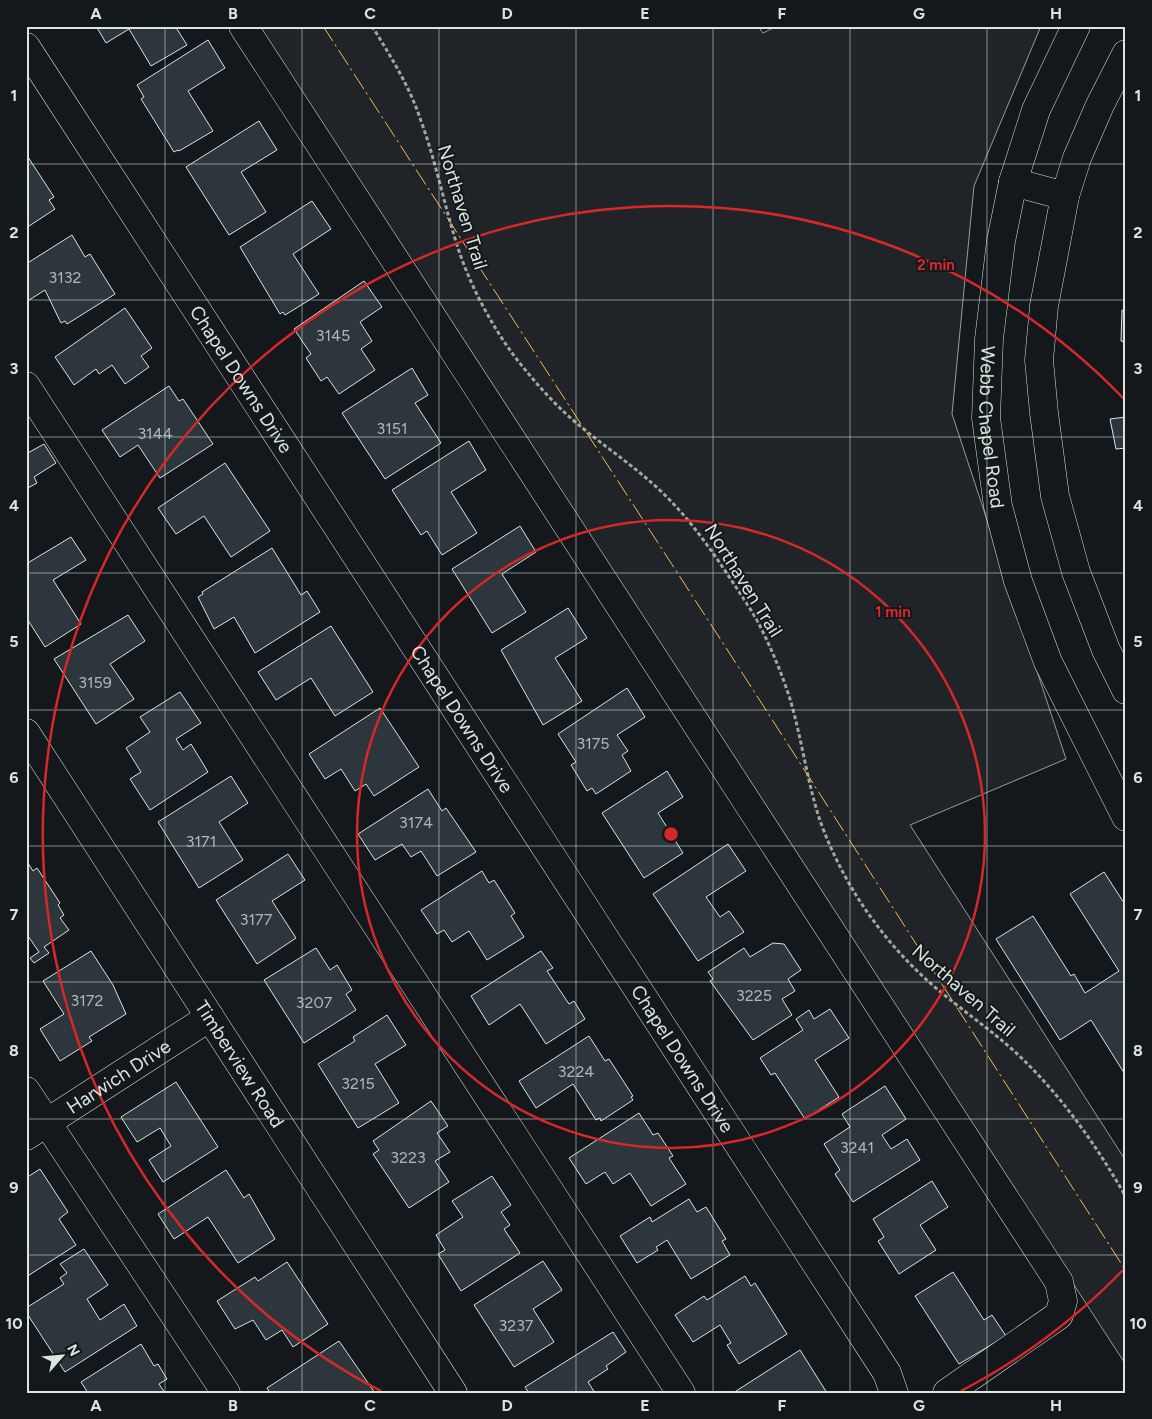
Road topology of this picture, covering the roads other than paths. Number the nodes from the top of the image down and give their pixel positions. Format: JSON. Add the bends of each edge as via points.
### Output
{"nodes":[{"id":1,"x":243,"y":26,"type":"edge"},
{"id":2,"x":1076,"y":26,"type":"edge"},
{"id":3,"x":26,"y":47,"type":"edge"},
{"id":4,"x":1126,"y":54,"type":"edge"},
{"id":5,"x":1013,"y":182,"type":"junction"},
{"id":6,"x":1066,"y":196,"type":"junction"},
{"id":7,"x":26,"y":386,"type":"edge"},
{"id":8,"x":1126,"y":690,"type":"edge"},
{"id":9,"x":26,"y":733,"type":"edge"},
{"id":10,"x":1126,"y":817,"type":"edge"},
{"id":11,"x":210,"y":1017,"type":"junction"},
{"id":12,"x":26,"y":1091,"type":"edge"},
{"id":13,"x":37,"y":1130,"type":"edge"},
{"id":14,"x":226,"y":1393,"type":"edge"},
{"id":15,"x":453,"y":1393,"type":"edge"},
{"id":16,"x":681,"y":1393,"type":"edge"},
{"id":17,"x":894,"y":1393,"type":"edge"},
{"id":18,"x":947,"y":1393,"type":"edge"}],
"edges":[{"from":1,"to":18,"type":"street","via":[[1059,1282],[1062,1301],[1059,1315]]},
{"from":2,"to":5,"type":"street","name":"Webb Chapel Road","via":[[1036,110]]},
{"from":3,"to":17,"type":"street","name":"Chapel Downs Drive","via":[[887,1373]]},
{"from":4,"to":6,"type":"street","via":[[1077,158]]},
{"from":5,"to":6,"type":"street"},
{"from":5,"to":10,"type":"street","name":"Webb Chapel Road","via":[[1001,241],[989,339],[986,418],[998,506],[1018,581],[1048,662]]},
{"from":6,"to":8,"type":"street","via":[[1044,306],[1040,360],[1044,413],[1055,496],[1076,572],[1106,650]]},
{"from":7,"to":16,"type":"street"},
{"from":9,"to":11,"type":"street","name":"Timberview Road"},
{"from":11,"to":13,"type":"street","name":"Harwich Drive"},
{"from":11,"to":15,"type":"street","name":"Timberview Road"},
{"from":12,"to":13,"type":"street"},
{"from":13,"to":14,"type":"street"}]}
